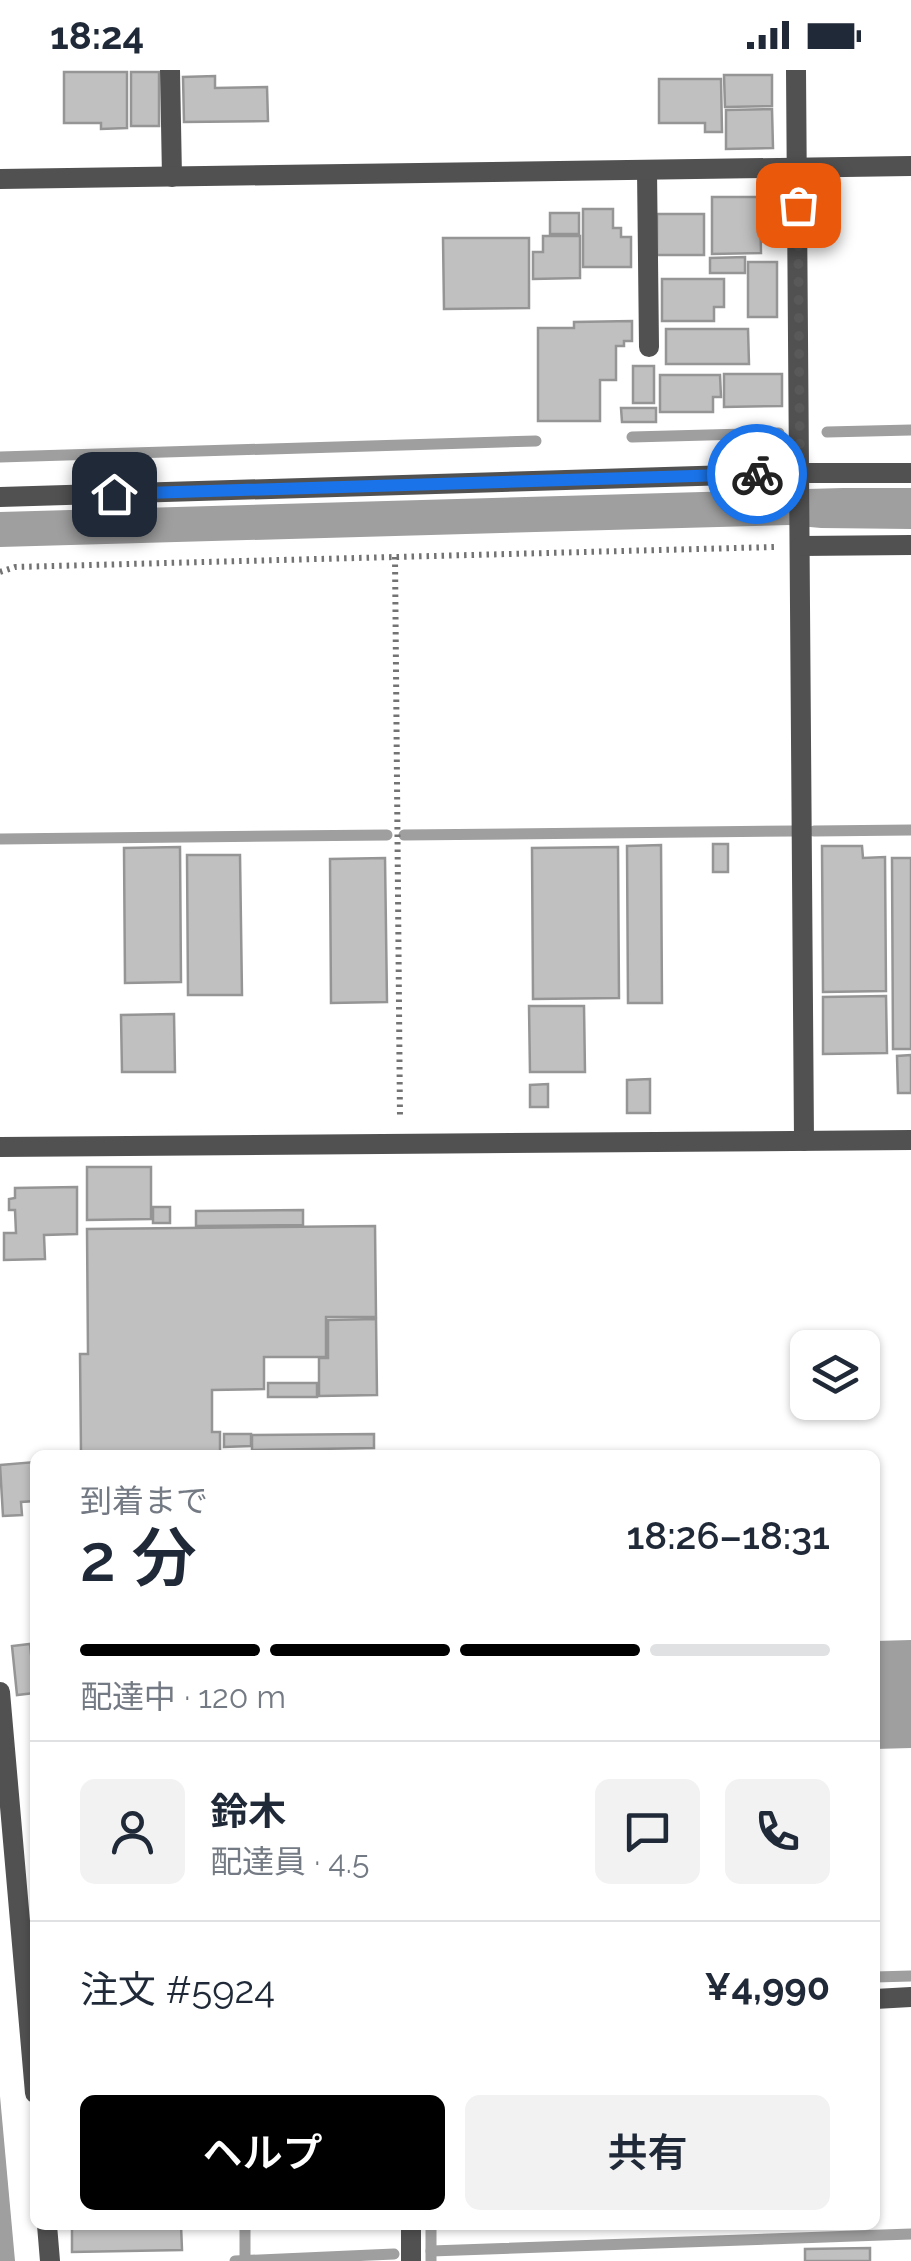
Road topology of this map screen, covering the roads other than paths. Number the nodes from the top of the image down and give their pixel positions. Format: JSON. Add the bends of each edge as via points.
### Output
{"nodes":[{"id":1,"x":170,"y":70,"type":"edge"},
{"id":2,"x":796,"y":70,"type":"edge"},
{"id":3,"x":911,"y":166,"type":"edge"},
{"id":4,"x":798,"y":168,"type":"junction"},
{"id":5,"x":647,"y":170,"type":"junction"},
{"id":6,"x":172,"y":177,"type":"junction"},
{"id":7,"x":0,"y":179,"type":"edge"},
{"id":8,"x":649,"y":347,"type":"dead end"},
{"id":9,"x":911,"y":473,"type":"edge"},
{"id":10,"x":800,"y":479,"type":"junction"},
{"id":11,"x":0,"y":497,"type":"edge"},
{"id":12,"x":801,"y":540,"type":"junction"},
{"id":13,"x":911,"y":545,"type":"edge"},
{"id":14,"x":911,"y":1140,"type":"edge"},
{"id":15,"x":804,"y":1141,"type":"junction"},
{"id":16,"x":0,"y":1147,"type":"edge"},
{"id":17,"x":0,"y":1692,"type":"edge"},
{"id":18,"x":911,"y":1998,"type":"edge"},
{"id":19,"x":880,"y":1999,"type":"edge"},
{"id":20,"x":30,"y":2014,"type":"edge"},
{"id":21,"x":47,"y":2230,"type":"edge"},
{"id":22,"x":411,"y":2230,"type":"edge"},
{"id":23,"x":50,"y":2261,"type":"edge"},
{"id":24,"x":411,"y":2261,"type":"edge"}],
"edges":[{"from":1,"to":6,"type":"street"},
{"from":2,"to":4,"type":"street"},
{"from":3,"to":4,"type":"street"},
{"from":4,"to":5,"type":"street"},
{"from":4,"to":10,"type":"street"},
{"from":5,"to":6,"type":"street"},
{"from":5,"to":8,"type":"street"},
{"from":6,"to":7,"type":"street"},
{"from":9,"to":10,"type":"street"},
{"from":10,"to":11,"type":"street"},
{"from":10,"to":12,"type":"street"},
{"from":12,"to":13,"type":"street"},
{"from":12,"to":15,"type":"street"},
{"from":14,"to":15,"type":"street"},
{"from":15,"to":16,"type":"street"},
{"from":17,"to":20,"type":"street"},
{"from":18,"to":19,"type":"street"},
{"from":21,"to":23,"type":"street"},
{"from":22,"to":24,"type":"street"}]}
